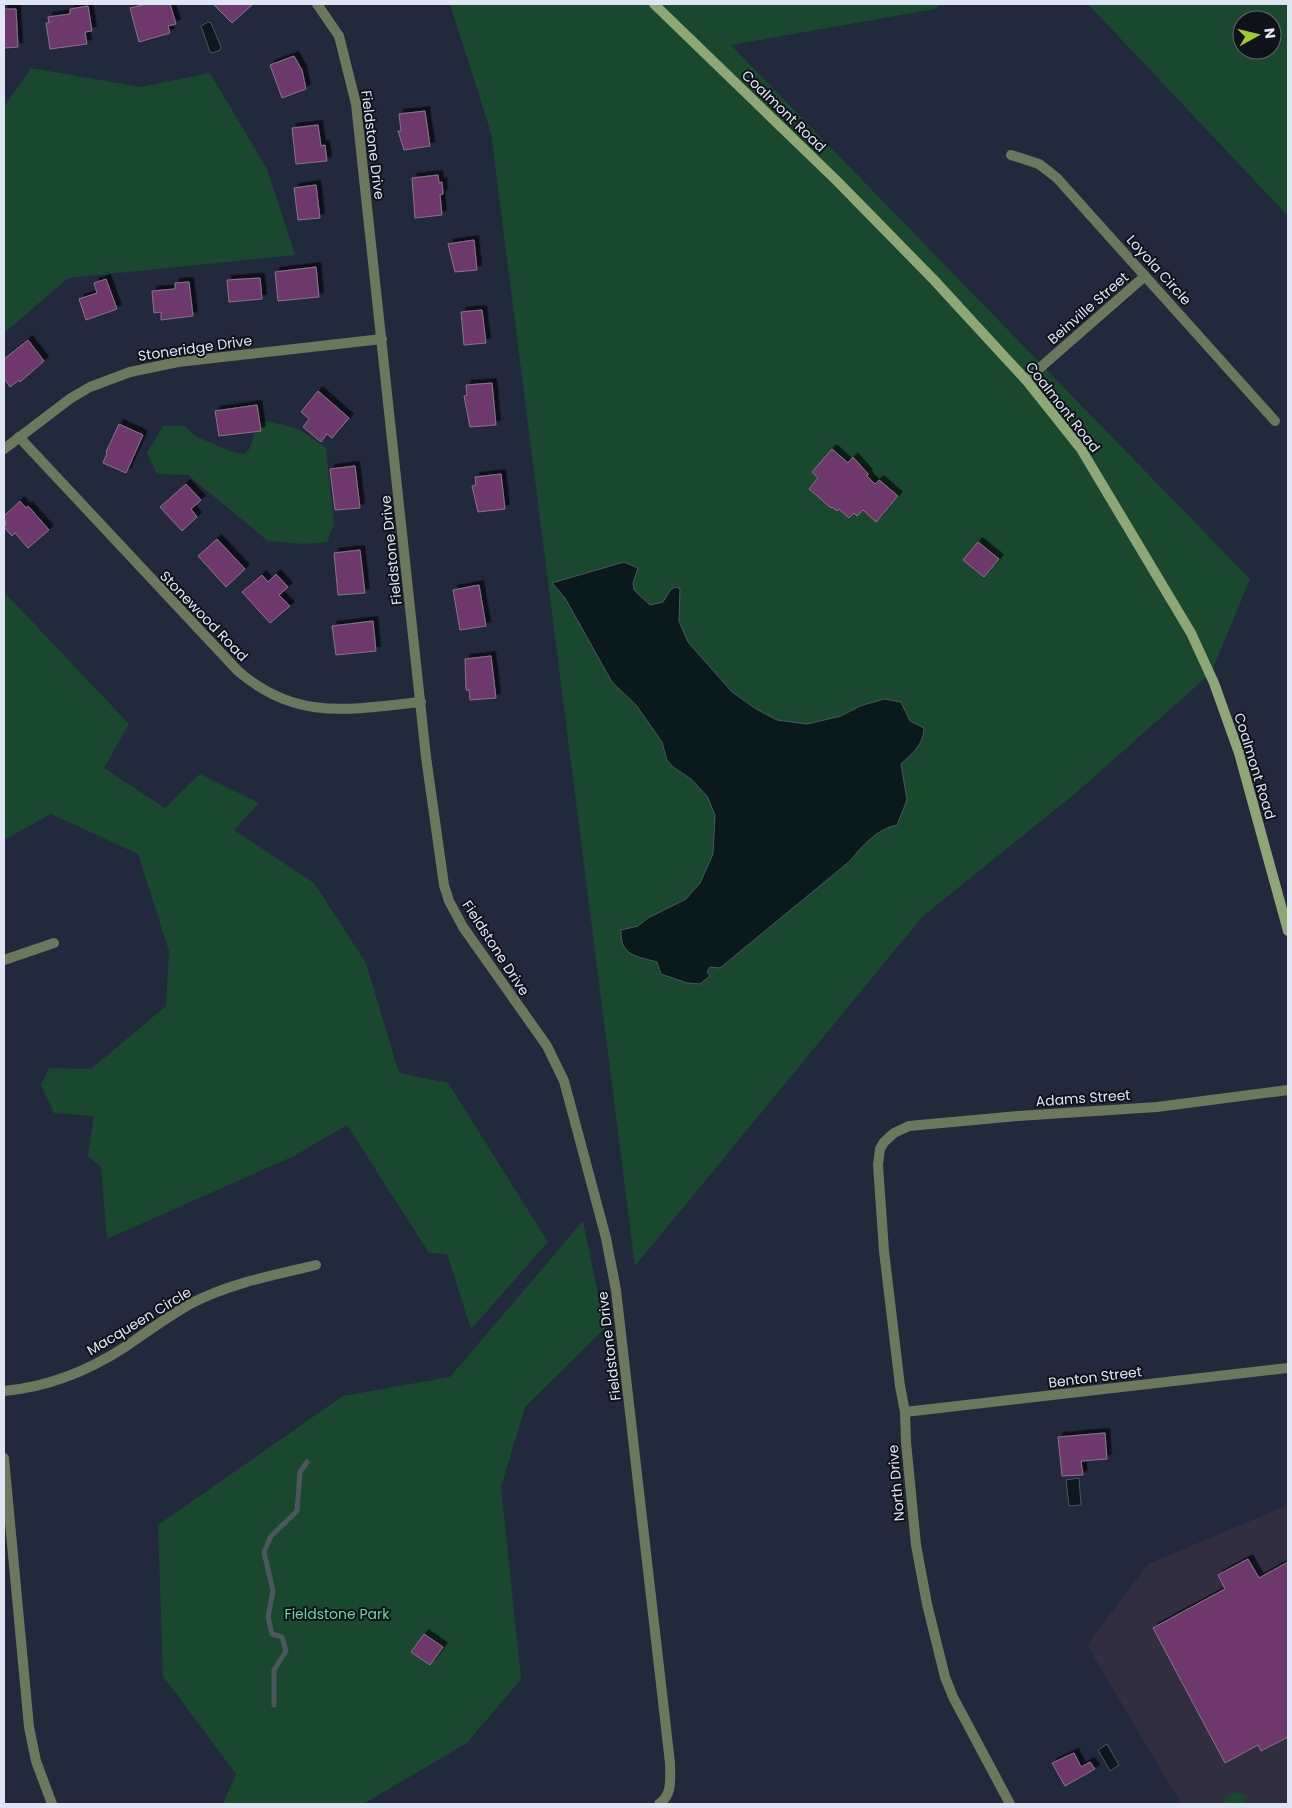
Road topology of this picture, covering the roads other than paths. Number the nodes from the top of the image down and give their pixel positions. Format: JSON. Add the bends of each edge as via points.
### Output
{"nodes":[{"id":1,"x":317,"y":4,"type":"edge"},
{"id":2,"x":654,"y":4,"type":"edge"},
{"id":3,"x":1011,"y":155,"type":"dead end"},
{"id":4,"x":1145,"y":276,"type":"junction"},
{"id":5,"x":382,"y":339,"type":"junction"},
{"id":6,"x":1026,"y":380,"type":"junction"},
{"id":7,"x":1275,"y":421,"type":"dead end"},
{"id":8,"x":19,"y":437,"type":"junction"},
{"id":9,"x":4,"y":449,"type":"edge"},
{"id":10,"x":421,"y":702,"type":"junction"},
{"id":11,"x":1288,"y":931,"type":"edge"},
{"id":12,"x":54,"y":943,"type":"dead end"},
{"id":13,"x":4,"y":960,"type":"edge"},
{"id":14,"x":1288,"y":1090,"type":"edge"},
{"id":15,"x":884,"y":1142,"type":"joint"},
{"id":16,"x":316,"y":1264,"type":"dead end"},
{"id":17,"x":1288,"y":1368,"type":"edge"},
{"id":18,"x":4,"y":1391,"type":"edge"},
{"id":19,"x":905,"y":1412,"type":"junction"},
{"id":20,"x":4,"y":1458,"type":"edge"},
{"id":21,"x":52,"y":1804,"type":"edge"},
{"id":22,"x":659,"y":1804,"type":"edge"},
{"id":23,"x":1010,"y":1804,"type":"edge"}],
"edges":[{"from":1,"to":5,"type":"street","name":"Fieldstone Drive","via":[[339,36],[356,104]]},
{"from":2,"to":6,"type":"street","name":"Coalmont Road","via":[[934,280]]},
{"from":3,"to":4,"type":"street","name":"Loyola Circle","via":[[1039,164],[1057,178]]},
{"from":4,"to":6,"type":"street","name":"Beinville Street"},
{"from":4,"to":7,"type":"street","name":"Loyola Circle"},
{"from":5,"to":8,"type":"street","name":"Stoneridge Drive","via":[[178,362],[130,372],[71,398]]},
{"from":5,"to":10,"type":"street","name":"Fieldstone Drive"},
{"from":6,"to":11,"type":"street","name":"Coalmont Road","via":[[1081,449],[1191,633],[1214,683],[1239,754]]},
{"from":8,"to":9,"type":"street","name":"Stoneridge Drive"},
{"from":8,"to":10,"type":"street","name":"Stonewood Road","via":[[255,686],[294,704],[326,710]]},
{"from":10,"to":22,"type":"street","name":"Fieldstone Drive","via":[[439,860],[449,901],[462,927],[556,1062],[571,1103],[606,1238],[617,1300],[670,1763],[670,1788],[667,1797]]},
{"from":12,"to":13,"type":"street"},
{"from":14,"to":15,"type":"street","name":"Adams Street","via":[[1157,1107],[909,1126]]},
{"from":15,"to":19,"type":"street","name":"North Drive","via":[[878,1164],[884,1251]]},
{"from":16,"to":18,"type":"street","name":"Macqueen Circle","via":[[212,1294],[82,1371],[38,1386]]},
{"from":17,"to":19,"type":"street","name":"Benton Street"},
{"from":19,"to":23,"type":"street","name":"North Drive","via":[[916,1545],[936,1644],[953,1697]]},
{"from":20,"to":21,"type":"street","via":[[29,1727],[36,1761]]}]}
